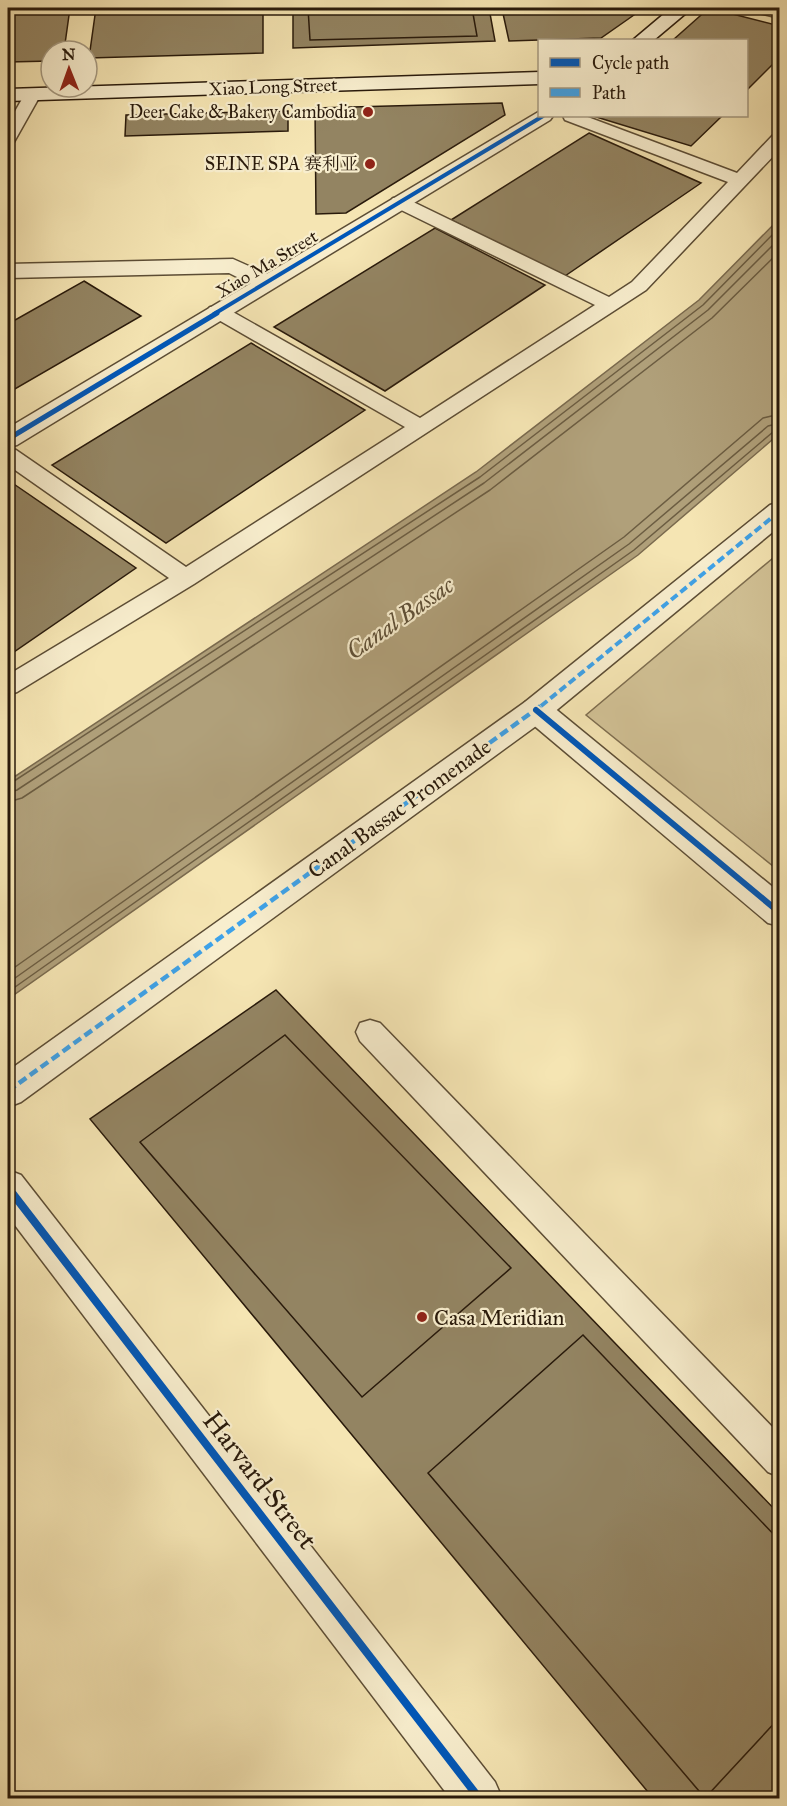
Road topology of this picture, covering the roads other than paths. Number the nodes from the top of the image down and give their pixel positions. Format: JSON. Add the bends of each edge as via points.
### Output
{"nodes":[{"id":1,"x":682,"y":8,"type":"edge"},
{"id":2,"x":757,"y":8,"type":"edge"},
{"id":3,"x":780,"y":13,"type":"edge"},
{"id":4,"x":644,"y":39,"type":"edge"},
{"id":5,"x":538,"y":78,"type":"edge"},
{"id":6,"x":33,"y":94,"type":"junction"},
{"id":7,"x":8,"y":95,"type":"edge"},
{"id":8,"x":541,"y":117,"type":"edge"},
{"id":9,"x":574,"y":117,"type":"edge"},
{"id":10,"x":8,"y":138,"type":"edge"},
{"id":11,"x":780,"y":138,"type":"edge"},
{"id":12,"x":739,"y":180,"type":"junction"},
{"id":13,"x":399,"y":202,"type":"junction"},
{"id":14,"x":8,"y":271,"type":"edge"},
{"id":15,"x":265,"y":282,"type":"junction"},
{"id":16,"x":610,"y":305,"type":"junction"},
{"id":17,"x":217,"y":311,"type":"junction"},
{"id":18,"x":422,"y":428,"type":"junction"},
{"id":19,"x":8,"y":439,"type":"edge"},
{"id":20,"x":8,"y":455,"type":"edge"},
{"id":21,"x":780,"y":511,"type":"edge"},
{"id":22,"x":186,"y":578,"type":"junction"},
{"id":23,"x":8,"y":686,"type":"edge"},
{"id":24,"x":536,"y":710,"type":"junction"},
{"id":25,"x":780,"y":913,"type":"edge"},
{"id":26,"x":370,"y":1032,"type":"dead end"},
{"id":27,"x":8,"y":1091,"type":"edge"},
{"id":28,"x":8,"y":1187,"type":"edge"},
{"id":29,"x":780,"y":1460,"type":"edge"},
{"id":30,"x":479,"y":1798,"type":"edge"}],
"edges":[{"from":1,"to":4,"type":"street"},
{"from":2,"to":3,"type":"lane"},
{"from":5,"to":6,"type":"street","name":"Xiao Long Street"},
{"from":6,"to":7,"type":"street","name":"Xiao Long Street"},
{"from":6,"to":10,"type":"lane"},
{"from":8,"to":13,"type":"street","name":"Xiao Ma Street"},
{"from":9,"to":12,"type":"lane"},
{"from":11,"to":12,"type":"lane"},
{"from":12,"to":16,"type":"lane","via":[[639,286]]},
{"from":13,"to":15,"type":"street","name":"Xiao Ma Street"},
{"from":13,"to":16,"type":"lane"},
{"from":14,"to":15,"type":"street","via":[[233,266]]},
{"from":15,"to":17,"type":"street","name":"Xiao Ma Street"},
{"from":16,"to":18,"type":"lane"},
{"from":17,"to":18,"type":"lane"},
{"from":17,"to":19,"type":"street","name":"Xiao Ma Street"},
{"from":18,"to":22,"type":"lane"},
{"from":20,"to":22,"type":"lane"},
{"from":21,"to":24,"type":"street","name":"Canal Bassac Promenade"},
{"from":22,"to":23,"type":"lane"},
{"from":24,"to":25,"type":"street"},
{"from":24,"to":27,"type":"street","name":"Canal Bassac Promenade"},
{"from":26,"to":29,"type":"lane"},
{"from":28,"to":30,"type":"street","name":"Harvard Street"}]}
